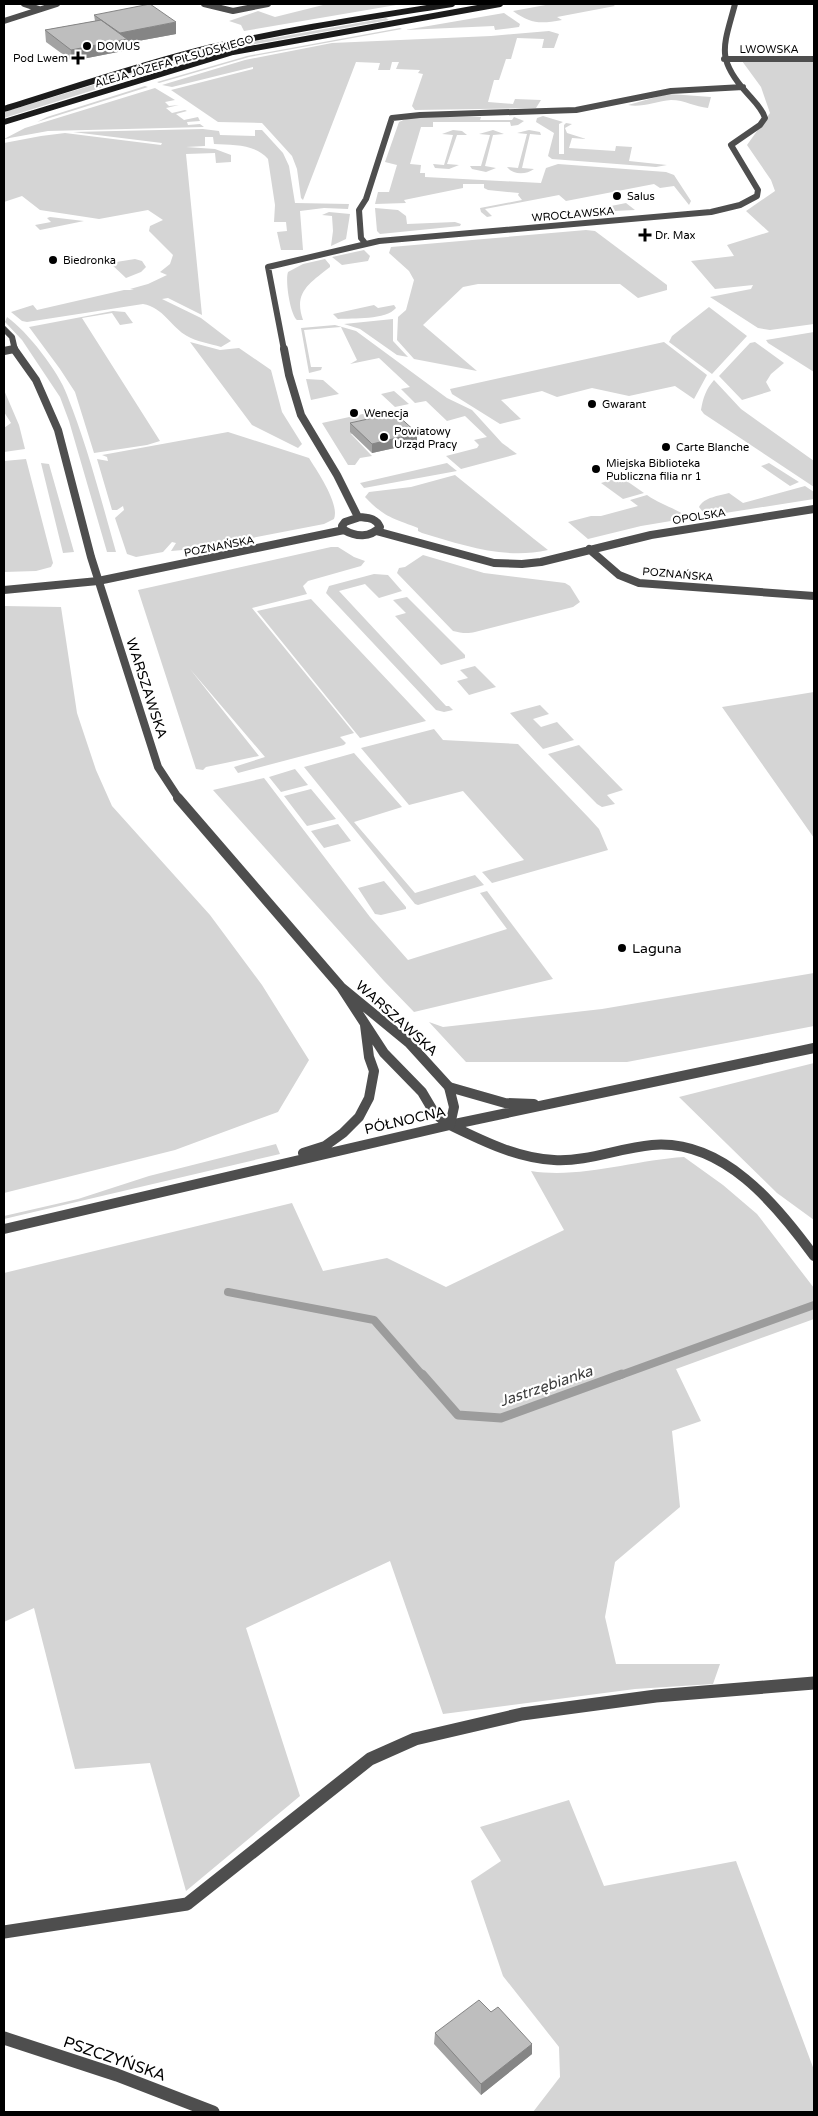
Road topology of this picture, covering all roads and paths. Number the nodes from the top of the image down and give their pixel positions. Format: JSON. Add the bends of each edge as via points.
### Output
{"nodes":[{"id":1,"x":24,"y":4,"type":"edge"},
{"id":2,"x":57,"y":4,"type":"edge"},
{"id":3,"x":204,"y":4,"type":"edge"},
{"id":4,"x":268,"y":4,"type":"edge"},
{"id":5,"x":452,"y":4,"type":"edge"},
{"id":6,"x":500,"y":4,"type":"edge"},
{"id":7,"x":735,"y":4,"type":"edge"},
{"id":8,"x":39,"y":10,"type":"junction"},
{"id":9,"x":4,"y":20,"type":"edge"},
{"id":10,"x":724,"y":59,"type":"junction"},
{"id":11,"x":814,"y":59,"type":"edge"},
{"id":12,"x":743,"y":87,"type":"junction"},
{"id":13,"x":4,"y":109,"type":"edge"},
{"id":14,"x":4,"y":122,"type":"edge"},
{"id":15,"x":365,"y":243,"type":"junction"},
{"id":16,"x":4,"y":328,"type":"edge"},
{"id":17,"x":4,"y":344,"type":"edge"},
{"id":18,"x":14,"y":349,"type":"junction"},
{"id":19,"x":4,"y":351,"type":"edge"},
{"id":20,"x":814,"y":509,"type":"edge"},
{"id":21,"x":358,"y":517,"type":"junction"},
{"id":22,"x":344,"y":530,"type":"junction"},
{"id":23,"x":376,"y":531,"type":"junction"},
{"id":24,"x":588,"y":549,"type":"junction"},
{"id":25,"x":98,"y":581,"type":"junction"},
{"id":26,"x":4,"y":590,"type":"edge"},
{"id":27,"x":814,"y":596,"type":"edge"},
{"id":28,"x":341,"y":987,"type":"junction"},
{"id":29,"x":364,"y":1022,"type":"junction"},
{"id":30,"x":814,"y":1048,"type":"edge"},
{"id":31,"x":450,"y":1087,"type":"junction"},
{"id":32,"x":550,"y":1104,"type":"junction"},
{"id":33,"x":450,"y":1125,"type":"junction"},
{"id":34,"x":257,"y":1169,"type":"junction"},
{"id":35,"x":4,"y":1229,"type":"edge"},
{"id":36,"x":814,"y":1256,"type":"edge"},
{"id":37,"x":814,"y":1683,"type":"edge"},
{"id":38,"x":4,"y":1932,"type":"edge"},
{"id":39,"x":4,"y":2038,"type":"edge"},
{"id":40,"x":213,"y":2112,"type":"edge"}],
"edges":[{"from":1,"to":8,"type":"street"},
{"from":2,"to":8,"type":"street"},
{"from":3,"to":4,"type":"street","via":[[232,11]]},
{"from":5,"to":13,"type":"main road","name":"ALEJA JÓZEFA PIŁSUDSKIEGO","via":[[211,48]]},
{"from":6,"to":14,"type":"main road","name":"ALEJA JÓZEFA PIŁSUDSKIEGO","via":[[233,52]]},
{"from":7,"to":10,"type":"street"},
{"from":8,"to":9,"type":"street"},
{"from":10,"to":11,"type":"street","name":"LWOWSKA"},
{"from":10,"to":12,"type":"street","name":"WROCŁAWSKA"},
{"from":12,"to":15,"type":"street","via":[[672,91],[576,110],[392,118],[366,199],[359,210],[361,238]]},
{"from":12,"to":15,"type":"street","name":"WROCŁAWSKA","via":[[763,111],[764,118],[760,125],[731,145],[758,190],[758,196],[748,203],[681,215]]},
{"from":15,"to":21,"type":"street","name":"WROCŁAWSKA","via":[[268,266],[289,375],[301,415]]},
{"from":16,"to":18,"type":"street","name":"WARSZAWSKA","via":[[12,337]]},
{"from":17,"to":18,"type":"street","name":"WARSZAWSKA"},
{"from":18,"to":19,"type":"street"},
{"from":18,"to":25,"type":"street","name":"WARSZAWSKA","via":[[36,380],[58,430]]},
{"from":20,"to":24,"type":"street","name":"OPOLSKA","via":[[651,535]]},
{"from":21,"to":22,"type":"street","via":[[345,522]]},
{"from":21,"to":23,"type":"street","via":[[378,522],[380,527]]},
{"from":22,"to":23,"type":"street","via":[[359,535]]},
{"from":22,"to":25,"type":"street","name":"POZNAŃSKA"},
{"from":23,"to":24,"type":"street","via":[[494,563],[541,562]]},
{"from":24,"to":27,"type":"street","name":"POZNAŃSKA","via":[[619,575],[639,583]]},
{"from":25,"to":26,"type":"street","name":"POZNAŃSKA"},
{"from":25,"to":28,"type":"street","name":"WARSZAWSKA","via":[[158,767],[172,791]]},
{"from":28,"to":29,"type":"street","name":"WARSZAWSKA"},
{"from":28,"to":31,"type":"street","name":"WARSZAWSKA","via":[[408,1043]]},
{"from":29,"to":33,"type":"street","name":"WARSZAWSKA","via":[[384,1053],[422,1092],[435,1114]]},
{"from":29,"to":34,"type":"street","via":[[374,1071],[360,1118],[325,1146]]},
{"from":30,"to":32,"type":"street","name":"PÓŁNOCNA"},
{"from":31,"to":32,"type":"street","via":[[505,1103]]},
{"from":31,"to":33,"type":"street","via":[[454,1107]]},
{"from":32,"to":33,"type":"street","name":"PÓŁNOCNA"},
{"from":33,"to":34,"type":"street","name":"PÓŁNOCNA"},
{"from":33,"to":36,"type":"street","name":"WARSZAWSKA","via":[[490,1145],[544,1159],[573,1158],[654,1144],[682,1144],[694,1148],[725,1164],[755,1189],[799,1234]]},
{"from":34,"to":35,"type":"street","name":"PÓŁNOCNA"},
{"from":37,"to":38,"type":"street","via":[[656,1696],[522,1714],[416,1739],[370,1758],[187,1904]]},
{"from":39,"to":40,"type":"street","name":"PSZCZYŃSKA","via":[[116,2075]]}]}
